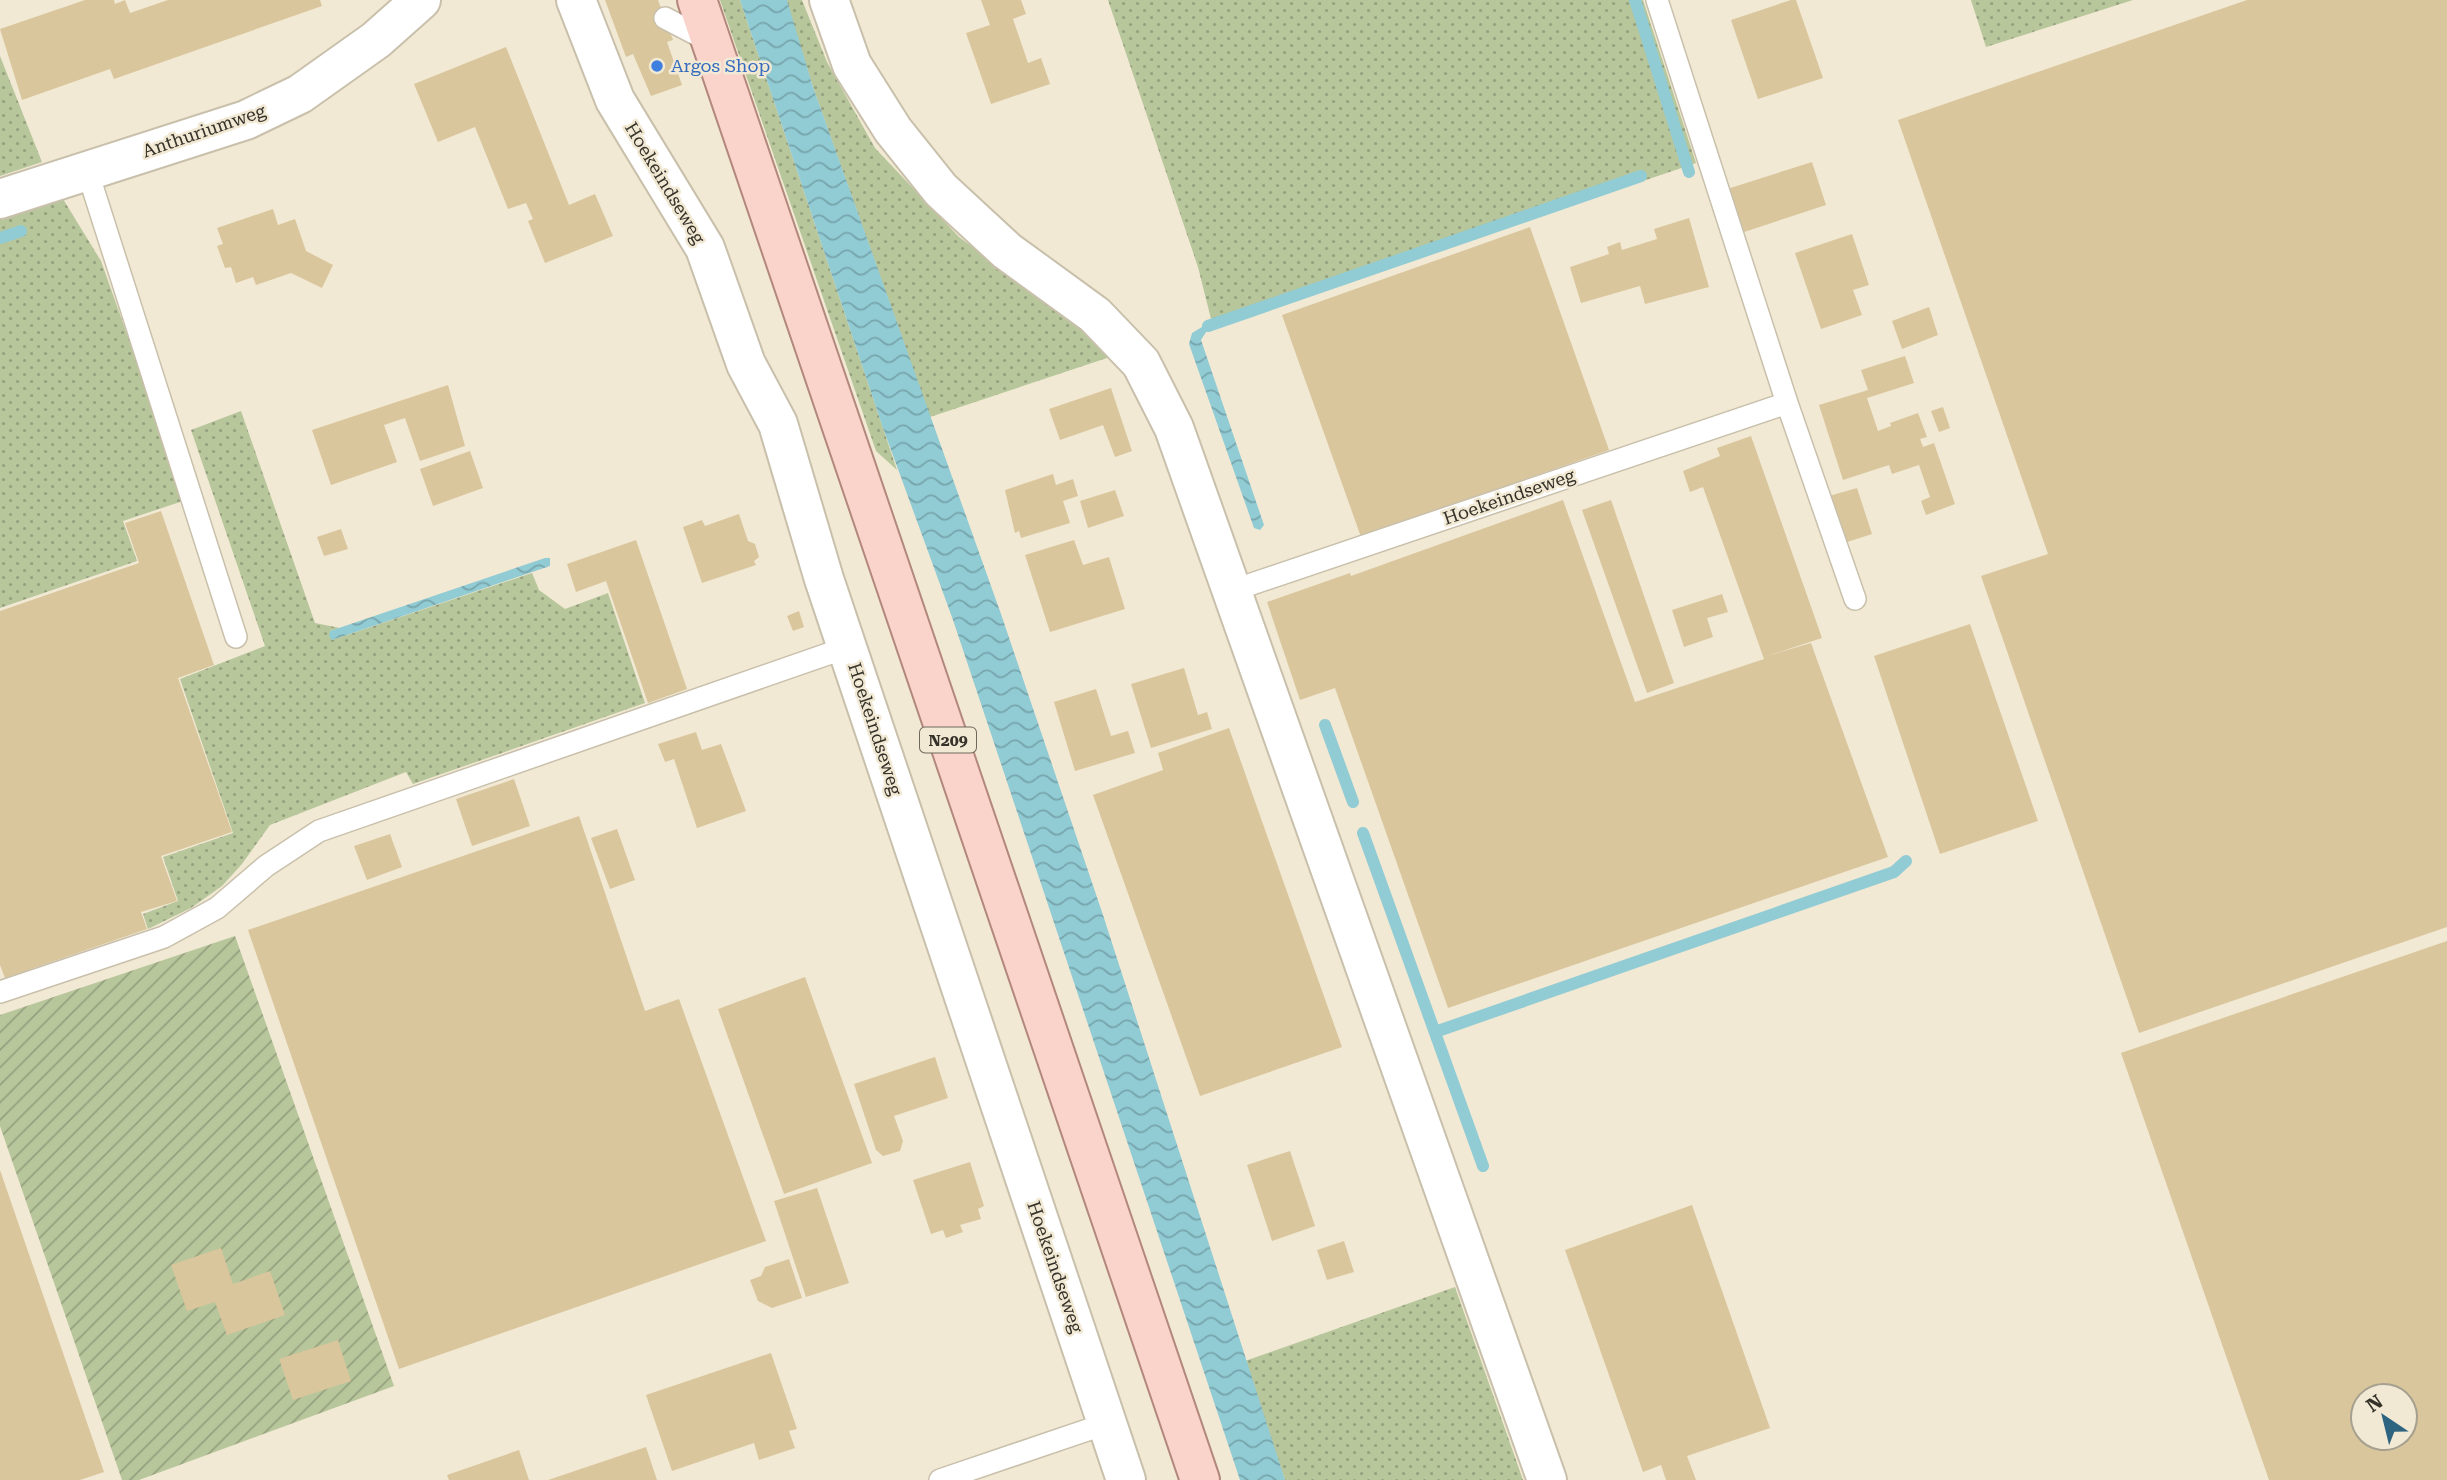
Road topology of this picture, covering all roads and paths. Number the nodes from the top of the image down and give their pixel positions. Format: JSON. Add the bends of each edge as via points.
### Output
{"nodes":[{"id":1,"x":421,"y":0,"type":"edge"},
{"id":2,"x":576,"y":0,"type":"edge"},
{"id":3,"x":829,"y":0,"type":"edge"},
{"id":4,"x":1657,"y":0,"type":"edge"},
{"id":5,"x":681,"y":9,"type":"edge"},
{"id":6,"x":87,"y":170,"type":"junction"},
{"id":7,"x":0,"y":199,"type":"edge"},
{"id":8,"x":1787,"y":404,"type":"junction"},
{"id":9,"x":1231,"y":591,"type":"junction"},
{"id":10,"x":1855,"y":599,"type":"dead end"},
{"id":11,"x":236,"y":637,"type":"dead end"},
{"id":12,"x":848,"y":647,"type":"junction"},
{"id":13,"x":0,"y":992,"type":"edge"},
{"id":14,"x":1108,"y":1423,"type":"junction"},
{"id":15,"x":940,"y":1480,"type":"edge"},
{"id":16,"x":1126,"y":1480,"type":"edge"},
{"id":17,"x":1200,"y":1480,"type":"edge"},
{"id":18,"x":1547,"y":1480,"type":"edge"}],
"edges":[{"from":1,"to":6,"type":"street","name":"Anthuriumweg","via":[[376,40],[300,94],[246,120]]},
{"from":2,"to":12,"type":"street","name":"Hoekeindseweg","via":[[615,100],[705,248],[746,364],[778,424]]},
{"from":3,"to":9,"type":"street","via":[[852,65],[893,130],[941,190],[1007,251],[1095,315],[1141,363],[1174,428]]},
{"from":4,"to":8,"type":"lane"},
{"from":5,"to":17,"type":"main road","number":"N209","via":[[711,43]]},
{"from":6,"to":7,"type":"street","name":"Anthuriumweg"},
{"from":6,"to":11,"type":"lane"},
{"from":8,"to":9,"type":"lane","name":"Hoekeindseweg"},
{"from":8,"to":10,"type":"lane"},
{"from":9,"to":18,"type":"street"},
{"from":12,"to":13,"type":"lane","via":[[319,831],[266,866],[217,908],[164,937]]},
{"from":12,"to":14,"type":"street","name":"Hoekeindseweg"},
{"from":14,"to":15,"type":"lane"},
{"from":14,"to":16,"type":"street","name":"Hoekeindseweg"}]}
